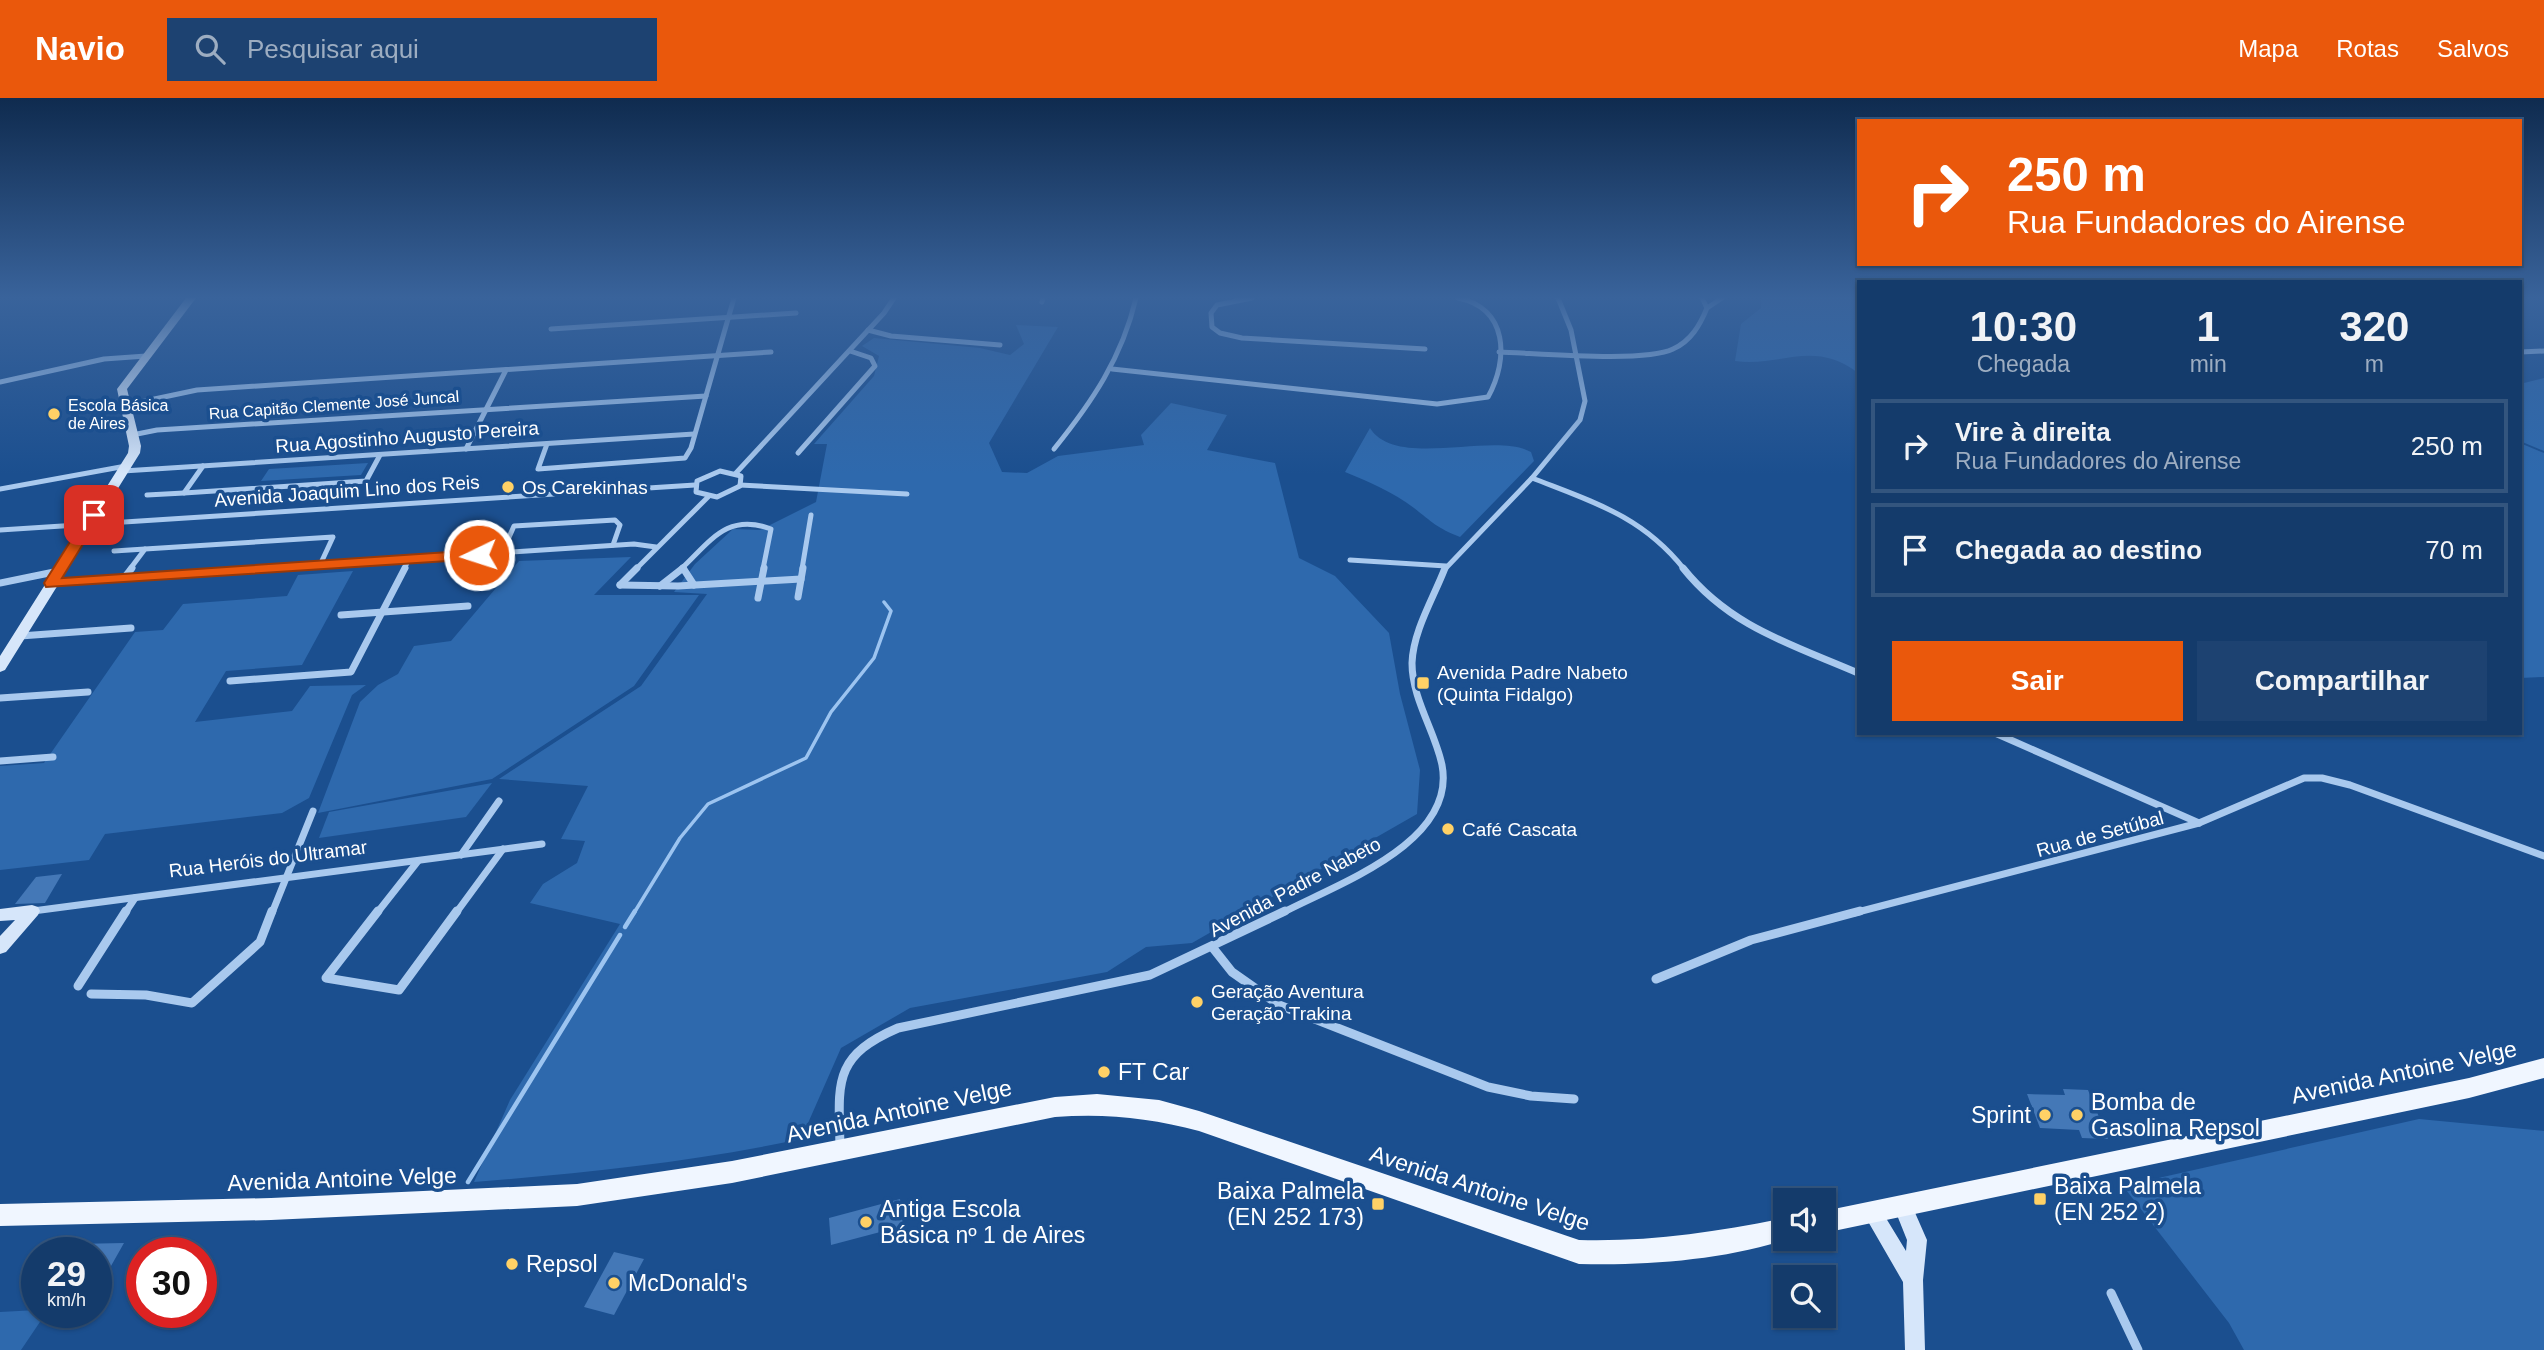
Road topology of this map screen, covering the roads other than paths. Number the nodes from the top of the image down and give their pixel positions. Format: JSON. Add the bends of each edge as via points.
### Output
{"nodes":[{"id":1,"x":140,"y":356,"type":"edge"},
{"id":2,"x":146,"y":356,"type":"edge"},
{"id":3,"x":713,"y":356,"type":"edge"},
{"id":4,"x":719,"y":356,"type":"edge"},
{"id":5,"x":845,"y":356,"type":"edge"},
{"id":6,"x":866,"y":356,"type":"edge"},
{"id":7,"x":1118,"y":356,"type":"edge"},
{"id":8,"x":1499,"y":356,"type":"edge"},
{"id":9,"x":1576,"y":356,"type":"edge"},
{"id":10,"x":1112,"y":369,"type":"junction"},
{"id":11,"x":506,"y":370,"type":"junction"},
{"id":12,"x":0,"y":382,"type":"edge"},
{"id":13,"x":706,"y":396,"type":"junction"},
{"id":14,"x":126,"y":405,"type":"junction"},
{"id":15,"x":486,"y":410,"type":"junction"},
{"id":16,"x":694,"y":434,"type":"junction"},
{"id":17,"x":132,"y":435,"type":"junction"},
{"id":18,"x":547,"y":444,"type":"junction"},
{"id":19,"x":466,"y":449,"type":"junction"},
{"id":20,"x":1054,"y":449,"type":"dead end"},
{"id":21,"x":798,"y":453,"type":"dead end"},
{"id":22,"x":380,"y":455,"type":"junction"},
{"id":23,"x":203,"y":466,"type":"junction"},
{"id":24,"x":125,"y":469,"type":"junction"},
{"id":25,"x":736,"y":473,"type":"junction"},
{"id":26,"x":1532,"y":478,"type":"junction"},
{"id":27,"x":695,"y":485,"type":"junction"},
{"id":28,"x":740,"y":485,"type":"junction"},
{"id":29,"x":0,"y":489,"type":"edge"},
{"id":30,"x":184,"y":493,"type":"junction"},
{"id":31,"x":907,"y":494,"type":"dead end"},
{"id":32,"x":147,"y":495,"type":"dead end"},
{"id":33,"x":708,"y":497,"type":"junction"},
{"id":34,"x":811,"y":515,"type":"dead end"},
{"id":35,"x":89,"y":524,"type":"junction"},
{"id":36,"x":0,"y":530,"type":"edge"},
{"id":37,"x":614,"y":545,"type":"junction"},
{"id":38,"x":656,"y":547,"type":"junction"},
{"id":39,"x":145,"y":549,"type":"junction"},
{"id":40,"x":114,"y":551,"type":"dead end"},
{"id":41,"x":502,"y":553,"type":"junction"},
{"id":42,"x":409,"y":559,"type":"junction"},
{"id":43,"x":1350,"y":560,"type":"dead end"},
{"id":44,"x":320,"y":565,"type":"junction"},
{"id":45,"x":1446,"y":566,"type":"junction"},
{"id":46,"x":683,"y":568,"type":"junction"},
{"id":47,"x":59,"y":570,"type":"junction"},
{"id":48,"x":124,"y":578,"type":"junction"},
{"id":49,"x":801,"y":579,"type":"junction"},
{"id":50,"x":762,"y":581,"type":"junction"},
{"id":51,"x":0,"y":583,"type":"edge"},
{"id":52,"x":51,"y":583,"type":"junction"},
{"id":53,"x":694,"y":585,"type":"junction"},
{"id":54,"x":660,"y":586,"type":"junction"},
{"id":55,"x":798,"y":597,"type":"dead end"},
{"id":56,"x":758,"y":598,"type":"dead end"},
{"id":57,"x":468,"y":606,"type":"dead end"},
{"id":58,"x":382,"y":612,"type":"junction"},
{"id":59,"x":341,"y":615,"type":"dead end"},
{"id":60,"x":131,"y":628,"type":"dead end"},
{"id":61,"x":20,"y":636,"type":"junction"},
{"id":62,"x":0,"y":667,"type":"edge"},
{"id":63,"x":1857,"y":673,"type":"edge"},
{"id":64,"x":230,"y":681,"type":"dead end"},
{"id":65,"x":88,"y":692,"type":"dead end"},
{"id":66,"x":0,"y":698,"type":"edge"},
{"id":67,"x":2000,"y":735,"type":"edge"},
{"id":68,"x":53,"y":757,"type":"dead end"},
{"id":69,"x":0,"y":761,"type":"edge"},
{"id":70,"x":499,"y":801,"type":"dead end"},
{"id":71,"x":313,"y":811,"type":"dead end"},
{"id":72,"x":2199,"y":823,"type":"junction"},
{"id":73,"x":542,"y":844,"type":"dead end"},
{"id":74,"x":503,"y":849,"type":"junction"},
{"id":75,"x":461,"y":855,"type":"junction"},
{"id":76,"x":2544,"y":856,"type":"edge"},
{"id":77,"x":418,"y":861,"type":"junction"},
{"id":78,"x":286,"y":878,"type":"junction"},
{"id":79,"x":135,"y":898,"type":"junction"},
{"id":80,"x":32,"y":911,"type":"junction"},
{"id":81,"x":0,"y":915,"type":"edge"},
{"id":82,"x":0,"y":947,"type":"edge"},
{"id":83,"x":1213,"y":948,"type":"junction"},
{"id":84,"x":1656,"y":979,"type":"dead end"},
{"id":85,"x":78,"y":986,"type":"dead end"},
{"id":86,"x":91,"y":995,"type":"dead end"},
{"id":87,"x":2544,"y":1068,"type":"edge"},
{"id":88,"x":1574,"y":1099,"type":"dead end"},
{"id":89,"x":840,"y":1150,"type":"junction"},
{"id":90,"x":1902,"y":1205,"type":"junction"},
{"id":91,"x":1871,"y":1211,"type":"junction"},
{"id":92,"x":0,"y":1215,"type":"edge"},
{"id":93,"x":1836,"y":1219,"type":"edge"},
{"id":94,"x":1773,"y":1232,"type":"edge"},
{"id":95,"x":1913,"y":1280,"type":"junction"},
{"id":96,"x":2111,"y":1293,"type":"dead end"},
{"id":97,"x":1915,"y":1350,"type":"edge"},
{"id":98,"x":2138,"y":1350,"type":"edge"}],
"edges":[{"from":1,"to":12,"type":"street","via":[[104,359]]},
{"from":2,"to":14,"type":"street","via":[[122,389]]},
{"from":3,"to":11,"type":"street"},
{"from":4,"to":13,"type":"street"},
{"from":5,"to":25,"type":"street"},
{"from":6,"to":21,"type":"street","via":[[875,366]]},
{"from":7,"to":10,"type":"street"},
{"from":8,"to":10,"type":"street","via":[[1496,386],[1488,397],[1437,404]]},
{"from":9,"to":26,"type":"street","name":"Avenida Padre Nabeto","via":[[1584,410],[1576,427]]},
{"from":10,"to":20,"type":"street","via":[[1102,390]]},
{"from":11,"to":14,"type":"street","via":[[174,393]]},
{"from":11,"to":15,"type":"street"},
{"from":13,"to":15,"type":"street","name":"Rua Capitão Clemente José Juncal"},
{"from":13,"to":16,"type":"street"},
{"from":14,"to":17,"type":"street"},
{"from":15,"to":17,"type":"street","name":"Rua Capitão Clemente José Juncal"},
{"from":15,"to":19,"type":"street"},
{"from":16,"to":18,"type":"street","name":"Rua Agostinho Augusto Pereira"},
{"from":16,"to":18,"type":"street","via":[[685,458],[678,461],[538,469]]},
{"from":17,"to":24,"type":"street","via":[[135,446]]},
{"from":18,"to":19,"type":"street","name":"Rua Agostinho Augusto Pereira"},
{"from":19,"to":22,"type":"street","name":"Rua Agostinho Augusto Pereira"},
{"from":22,"to":23,"type":"street","name":"Rua Agostinho Augusto Pereira"},
{"from":22,"to":30,"type":"street","via":[[366,481]]},
{"from":23,"to":24,"type":"street","name":"Rua Agostinho Augusto Pereira"},
{"from":23,"to":30,"type":"street"},
{"from":24,"to":29,"type":"street","name":"Rua Agostinho Augusto Pereira"},
{"from":24,"to":35,"type":"street"},
{"from":25,"to":27,"type":"street","name":"Avenida Joaquim Lino dos Reis","via":[[711,473]]},
{"from":25,"to":28,"type":"street","via":[[741,476]]},
{"from":26,"to":45,"type":"street","name":"Avenida Padre Nabeto"},
{"from":26,"to":63,"type":"street","via":[[1642,526],[1725,611]]},
{"from":27,"to":33,"type":"street","via":[[696,492]]},
{"from":27,"to":35,"type":"street","name":"Avenida Joaquim Lino dos Reis"},
{"from":28,"to":31,"type":"street"},
{"from":28,"to":33,"type":"street","via":[[726,495]]},
{"from":30,"to":32,"type":"street"},
{"from":33,"to":38,"type":"street"},
{"from":34,"to":49,"type":"street"},
{"from":35,"to":36,"type":"street","name":"Avenida Joaquim Lino dos Reis"},
{"from":35,"to":47,"type":"street"},
{"from":37,"to":38,"type":"street"},
{"from":37,"to":41,"type":"street"},
{"from":37,"to":41,"type":"street","via":[[620,525],[615,520],[514,526]]},
{"from":38,"to":54,"type":"street","via":[[620,585]]},
{"from":39,"to":40,"type":"street"},
{"from":39,"to":44,"type":"street","via":[[334,537]]},
{"from":39,"to":48,"type":"street"},
{"from":41,"to":42,"type":"street"},
{"from":42,"to":44,"type":"street"},
{"from":42,"to":58,"type":"street"},
{"from":43,"to":45,"type":"street"},
{"from":44,"to":48,"type":"street"},
{"from":45,"to":83,"type":"street","name":"Avenida Padre Nabeto","via":[[1412,661],[1421,705],[1444,772],[1444,792],[1432,819],[1383,860]]},
{"from":46,"to":50,"type":"street","via":[[731,524],[762,524],[771,529]]},
{"from":46,"to":53,"type":"street"},
{"from":46,"to":54,"type":"street"},
{"from":47,"to":51,"type":"street"},
{"from":47,"to":52,"type":"street"},
{"from":48,"to":52,"type":"street"},
{"from":49,"to":50,"type":"street"},
{"from":49,"to":55,"type":"street"},
{"from":50,"to":53,"type":"street"},
{"from":50,"to":56,"type":"street"},
{"from":52,"to":61,"type":"street"},
{"from":53,"to":54,"type":"street"},
{"from":57,"to":58,"type":"street"},
{"from":58,"to":59,"type":"street"},
{"from":58,"to":64,"type":"street","via":[[351,672]]},
{"from":60,"to":61,"type":"street"},
{"from":61,"to":62,"type":"street"},
{"from":65,"to":66,"type":"street"},
{"from":67,"to":72,"type":"street"},
{"from":68,"to":69,"type":"street"},
{"from":70,"to":75,"type":"street"},
{"from":71,"to":78,"type":"street"},
{"from":72,"to":76,"type":"street","name":"Rua de Setúbal","via":[[2304,778],[2322,778]]},
{"from":72,"to":84,"type":"street","name":"Rua de Setúbal","via":[[1751,940]]},
{"from":73,"to":74,"type":"street","name":"Rua Heróis do Ultramar"},
{"from":74,"to":75,"type":"street","name":"Rua Heróis do Ultramar"},
{"from":74,"to":77,"type":"street","via":[[399,990],[326,978]]},
{"from":75,"to":77,"type":"street","name":"Rua Heróis do Ultramar"},
{"from":77,"to":78,"type":"street","name":"Rua Heróis do Ultramar"},
{"from":78,"to":79,"type":"street","name":"Rua Heróis do Ultramar"},
{"from":78,"to":86,"type":"street","via":[[260,942],[192,1003],[146,995]]},
{"from":79,"to":80,"type":"street","name":"Rua Heróis do Ultramar"},
{"from":79,"to":85,"type":"street"},
{"from":80,"to":81,"type":"street","name":"Rua Heróis do Ultramar"},
{"from":80,"to":82,"type":"street"},
{"from":83,"to":88,"type":"street","via":[[1232,972],[1279,1005],[1489,1087]]},
{"from":83,"to":89,"type":"street","name":"Avenida Padre Nabeto","via":[[1150,975],[898,1028],[874,1037],[846,1062],[840,1088]]},
{"from":87,"to":90,"type":"main road","name":"Avenida Antoine Velge","via":[[2469,1088]]},
{"from":89,"to":92,"type":"main road","name":"Avenida Antoine Velge","via":[[692,1179],[577,1195]]},
{"from":89,"to":94,"type":"main road","name":"Avenida Antoine Velge","via":[[1010,1114],[1097,1104],[1159,1110],[1199,1121],[1579,1252],[1677,1250]]},
{"from":90,"to":91,"type":"main road","name":"Avenida Antoine Velge"},
{"from":90,"to":95,"type":"street","via":[[1917,1240]]},
{"from":91,"to":93,"type":"main road","name":"Avenida Antoine Velge"},
{"from":91,"to":95,"type":"street"},
{"from":95,"to":97,"type":"street"},
{"from":96,"to":98,"type":"street"}]}
